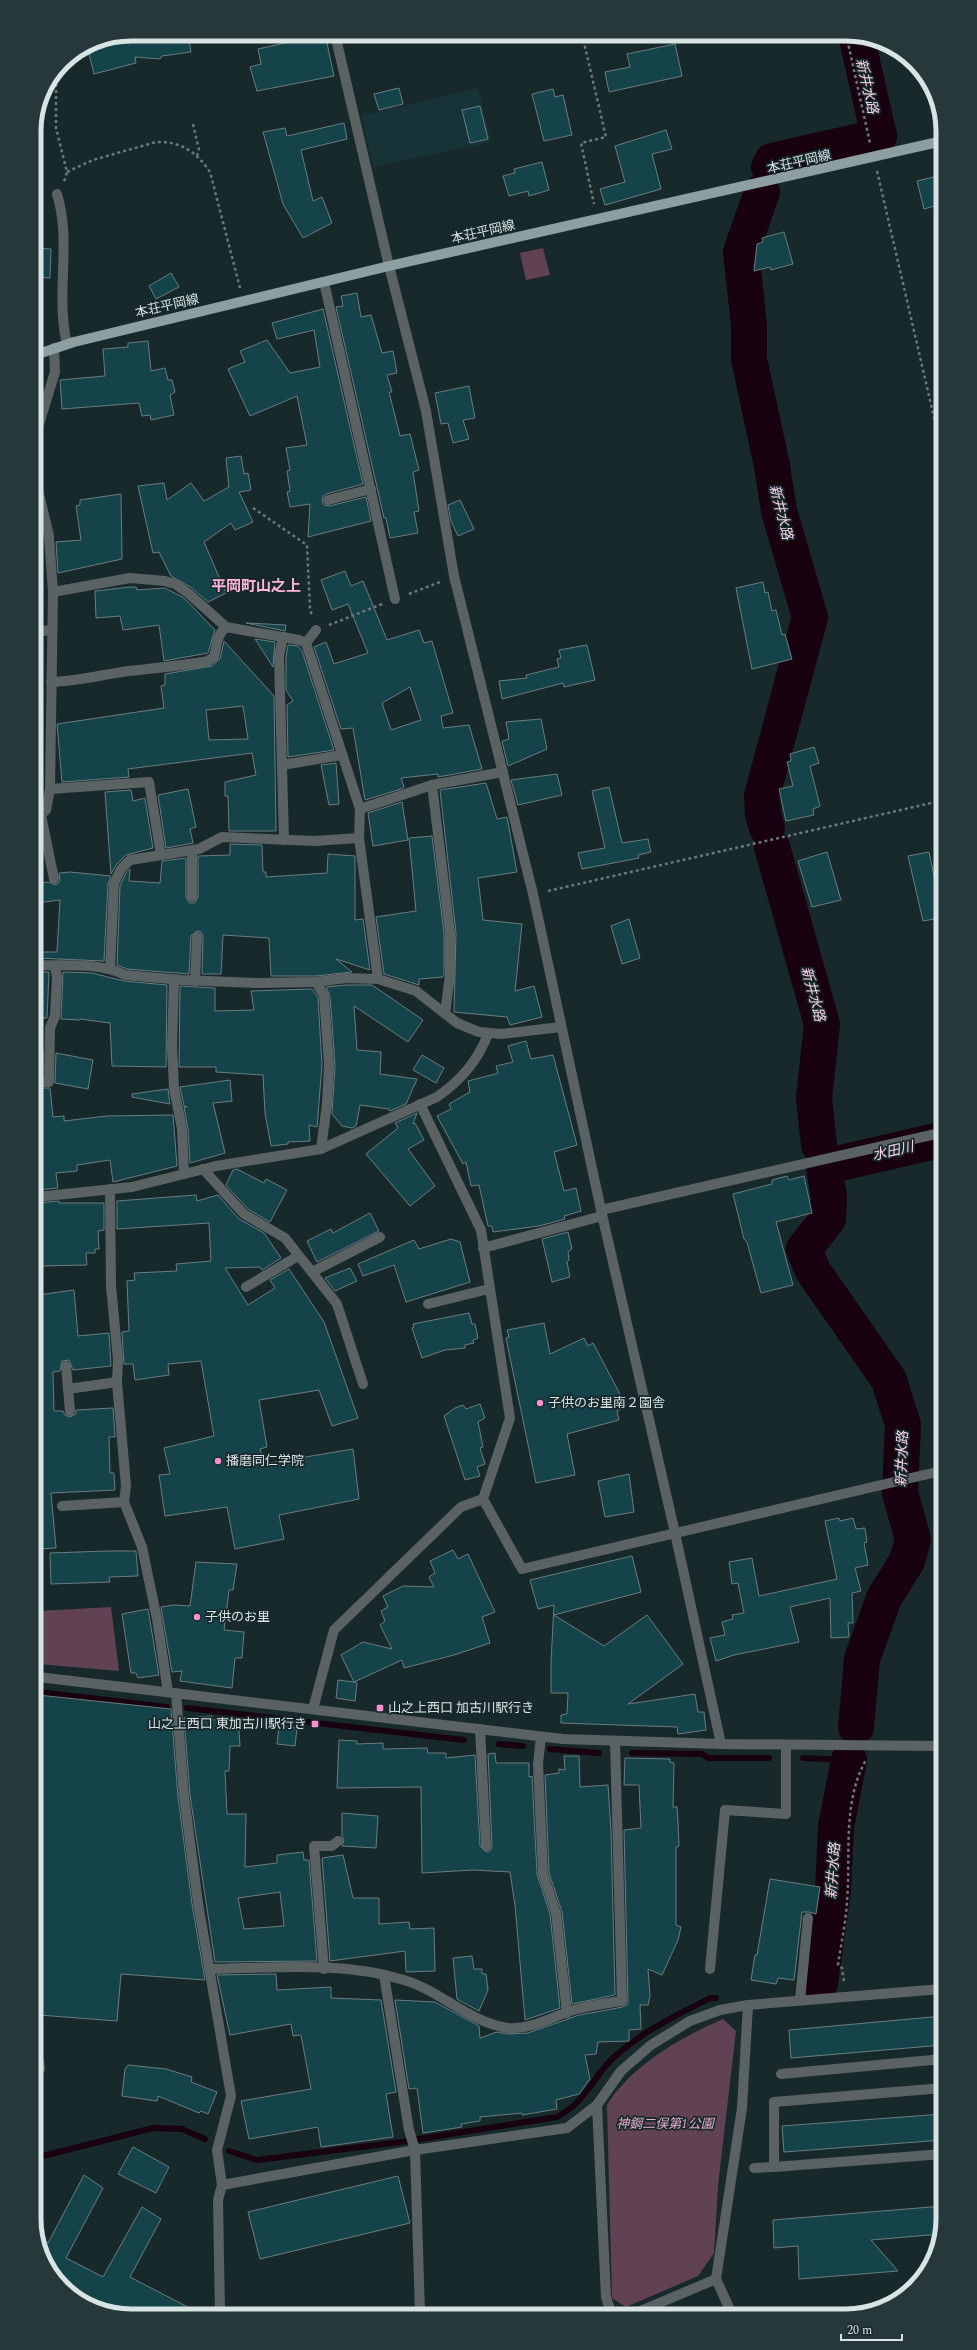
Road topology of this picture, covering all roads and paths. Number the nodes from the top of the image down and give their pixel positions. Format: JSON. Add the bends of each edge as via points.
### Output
{"nodes":[{"id":1,"x":338,"y":41,"type":"edge"},
{"id":2,"x":584,"y":41,"type":"edge"},
{"id":3,"x":848,"y":41,"type":"edge"},
{"id":4,"x":56,"y":81,"type":"edge"},
{"id":5,"x":193,"y":124,"type":"dead end"},
{"id":6,"x":936,"y":142,"type":"edge"},
{"id":7,"x":197,"y":156,"type":"junction"},
{"id":8,"x":874,"y":158,"type":"junction"},
{"id":9,"x":67,"y":172,"type":"junction"},
{"id":10,"x":57,"y":194,"type":"junction"},
{"id":11,"x":41,"y":201,"type":"edge"},
{"id":12,"x":597,"y":220,"type":"junction"},
{"id":13,"x":389,"y":266,"type":"junction"},
{"id":14,"x":324,"y":282,"type":"junction"},
{"id":15,"x":246,"y":301,"type":"junction"},
{"id":16,"x":67,"y":344,"type":"junction"},
{"id":17,"x":54,"y":348,"type":"junction"},
{"id":18,"x":41,"y":353,"type":"edge"},
{"id":19,"x":41,"y":418,"type":"edge"},
{"id":20,"x":936,"y":426,"type":"edge"},
{"id":21,"x":370,"y":490,"type":"junction"},
{"id":22,"x":328,"y":500,"type":"dead end"},
{"id":23,"x":41,"y":502,"type":"edge"},
{"id":24,"x":253,"y":508,"type":"dead end"},
{"id":25,"x":53,"y":592,"type":"junction"},
{"id":26,"x":395,"y":599,"type":"dead end"},
{"id":27,"x":226,"y":627,"type":"junction"},
{"id":28,"x":51,"y":630,"type":"junction"},
{"id":29,"x":316,"y":630,"type":"joint"},
{"id":30,"x":41,"y":631,"type":"edge"},
{"id":31,"x":282,"y":637,"type":"junction"},
{"id":32,"x":306,"y":643,"type":"junction"},
{"id":33,"x":51,"y":682,"type":"junction"},
{"id":34,"x":342,"y":755,"type":"junction"},
{"id":35,"x":282,"y":765,"type":"junction"},
{"id":36,"x":503,"y":772,"type":"junction"},
{"id":37,"x":432,"y":786,"type":"junction"},
{"id":38,"x":50,"y":789,"type":"junction"},
{"id":39,"x":936,"y":802,"type":"edge"},
{"id":40,"x":360,"y":809,"type":"junction"},
{"id":41,"x":41,"y":814,"type":"edge"},
{"id":42,"x":41,"y":828,"type":"edge"},
{"id":43,"x":359,"y":838,"type":"junction"},
{"id":44,"x":284,"y":840,"type":"junction"},
{"id":45,"x":192,"y":851,"type":"junction"},
{"id":46,"x":161,"y":854,"type":"junction"},
{"id":47,"x":54,"y":879,"type":"dead end"},
{"id":48,"x":533,"y":894,"type":"junction"},
{"id":49,"x":192,"y":897,"type":"dead end"},
{"id":50,"x":197,"y":937,"type":"dead end"},
{"id":51,"x":41,"y":965,"type":"edge"},
{"id":52,"x":55,"y":966,"type":"junction"},
{"id":53,"x":110,"y":969,"type":"junction"},
{"id":54,"x":378,"y":979,"type":"junction"},
{"id":55,"x":174,"y":980,"type":"junction"},
{"id":56,"x":195,"y":981,"type":"junction"},
{"id":57,"x":316,"y":982,"type":"junction"},
{"id":58,"x":445,"y":1014,"type":"junction"},
{"id":59,"x":561,"y":1027,"type":"junction"},
{"id":60,"x":488,"y":1034,"type":"junction"},
{"id":61,"x":41,"y":1082,"type":"edge"},
{"id":62,"x":420,"y":1104,"type":"junction"},
{"id":63,"x":936,"y":1134,"type":"edge"},
{"id":64,"x":321,"y":1149,"type":"junction"},
{"id":65,"x":203,"y":1169,"type":"junction"},
{"id":66,"x":184,"y":1174,"type":"junction"},
{"id":67,"x":110,"y":1189,"type":"junction"},
{"id":68,"x":41,"y":1196,"type":"edge"},
{"id":69,"x":601,"y":1213,"type":"junction"},
{"id":70,"x":380,"y":1237,"type":"dead end"},
{"id":71,"x":483,"y":1248,"type":"junction"},
{"id":72,"x":298,"y":1256,"type":"junction"},
{"id":73,"x":312,"y":1272,"type":"junction"},
{"id":74,"x":246,"y":1287,"type":"dead end"},
{"id":75,"x":489,"y":1289,"type":"junction"},
{"id":76,"x":428,"y":1304,"type":"dead end"},
{"id":77,"x":66,"y":1366,"type":"dead end"},
{"id":78,"x":117,"y":1382,"type":"junction"},
{"id":79,"x":363,"y":1384,"type":"dead end"},
{"id":80,"x":68,"y":1389,"type":"junction"},
{"id":81,"x":70,"y":1411,"type":"dead end"},
{"id":82,"x":936,"y":1472,"type":"edge"},
{"id":83,"x":484,"y":1499,"type":"junction"},
{"id":84,"x":124,"y":1502,"type":"junction"},
{"id":85,"x":62,"y":1506,"type":"dead end"},
{"id":86,"x":675,"y":1533,"type":"junction"},
{"id":87,"x":41,"y":1677,"type":"edge"},
{"id":88,"x":172,"y":1692,"type":"junction"},
{"id":89,"x":313,"y":1709,"type":"junction"},
{"id":90,"x":480,"y":1729,"type":"junction"},
{"id":91,"x":541,"y":1737,"type":"junction"},
{"id":92,"x":615,"y":1741,"type":"junction"},
{"id":93,"x":721,"y":1744,"type":"junction"},
{"id":94,"x":786,"y":1745,"type":"junction"},
{"id":95,"x":866,"y":1745,"type":"junction"},
{"id":96,"x":936,"y":1746,"type":"edge"},
{"id":97,"x":338,"y":1841,"type":"dead end"},
{"id":98,"x":486,"y":1846,"type":"dead end"},
{"id":99,"x":808,"y":1918,"type":"dead end"},
{"id":100,"x":838,"y":1965,"type":"dead end"},
{"id":101,"x":209,"y":1968,"type":"junction"},
{"id":102,"x":324,"y":1969,"type":"junction"},
{"id":103,"x":710,"y":1969,"type":"dead end"},
{"id":104,"x":384,"y":1975,"type":"junction"},
{"id":105,"x":936,"y":1990,"type":"edge"},
{"id":106,"x":800,"y":2000,"type":"junction"},
{"id":107,"x":748,"y":2005,"type":"junction"},
{"id":108,"x":567,"y":2012,"type":"junction"},
{"id":109,"x":936,"y":2060,"type":"edge"},
{"id":110,"x":781,"y":2074,"type":"dead end"},
{"id":111,"x":936,"y":2089,"type":"edge"},
{"id":112,"x":597,"y":2105,"type":"junction"},
{"id":113,"x":415,"y":2150,"type":"junction"},
{"id":114,"x":936,"y":2155,"type":"edge"},
{"id":115,"x":774,"y":2167,"type":"junction"},
{"id":116,"x":754,"y":2168,"type":"dead end"},
{"id":117,"x":222,"y":2185,"type":"junction"},
{"id":118,"x":716,"y":2279,"type":"junction"},
{"id":119,"x":220,"y":2309,"type":"edge"},
{"id":120,"x":420,"y":2309,"type":"edge"},
{"id":121,"x":610,"y":2309,"type":"edge"},
{"id":122,"x":645,"y":2309,"type":"edge"},
{"id":123,"x":730,"y":2309,"type":"edge"}],
"edges":[{"from":1,"to":13,"type":"street"},
{"from":2,"to":12,"type":"path","via":[[606,136],[580,143]]},
{"from":3,"to":8,"type":"path"},
{"from":4,"to":9,"type":"path","via":[[56,128]]},
{"from":5,"to":7,"type":"path","via":[[200,150]]},
{"from":6,"to":8,"type":"main road","name":"本荘平岡線"},
{"from":7,"to":9,"type":"path","via":[[186,147],[156,142],[93,160]]},
{"from":7,"to":15,"type":"path","via":[[210,172],[239,285]]},
{"from":8,"to":12,"type":"main road","name":"本荘平岡線"},
{"from":8,"to":20,"type":"path"},
{"from":9,"to":10,"type":"path","via":[[62,190]]},
{"from":10,"to":11,"type":"path","via":[[52,200]]},
{"from":10,"to":16,"type":"street","via":[[61,205],[63,233],[62,323]]},
{"from":12,"to":13,"type":"main road","name":"本荘平岡線"},
{"from":13,"to":14,"type":"main road","name":"本荘平岡線"},
{"from":13,"to":36,"type":"street","via":[[426,411],[454,576]]},
{"from":14,"to":15,"type":"main road","name":"本荘平岡線"},
{"from":14,"to":21,"type":"street"},
{"from":15,"to":16,"type":"main road","name":"本荘平岡線"},
{"from":16,"to":17,"type":"main road","name":"本荘平岡線"},
{"from":17,"to":18,"type":"main road","name":"本荘平岡線"},
{"from":17,"to":19,"type":"street","via":[[55,372]]},
{"from":21,"to":22,"type":"street"},
{"from":21,"to":26,"type":"street"},
{"from":23,"to":25,"type":"street","via":[[49,536]]},
{"from":24,"to":29,"type":"path","via":[[307,545],[310,608]]},
{"from":25,"to":27,"type":"street","via":[[130,578],[165,581],[175,584]]},
{"from":25,"to":28,"type":"street"},
{"from":27,"to":31,"type":"street"},
{"from":27,"to":33,"type":"street","via":[[220,632],[214,657],[208,661],[164,669],[128,671],[82,680]]},
{"from":28,"to":30,"type":"street"},
{"from":28,"to":33,"type":"street"},
{"from":29,"to":32,"type":"street"},
{"from":31,"to":32,"type":"street"},
{"from":31,"to":35,"type":"street","via":[[279,656]]},
{"from":32,"to":34,"type":"street"},
{"from":33,"to":38,"type":"street"},
{"from":34,"to":35,"type":"street"},
{"from":34,"to":40,"type":"street"},
{"from":35,"to":44,"type":"street"},
{"from":36,"to":37,"type":"street"},
{"from":36,"to":48,"type":"street"},
{"from":37,"to":40,"type":"street"},
{"from":37,"to":58,"type":"street","via":[[450,933],[450,975]]},
{"from":38,"to":41,"type":"street","via":[[46,810]]},
{"from":38,"to":46,"type":"street","via":[[149,782]]},
{"from":39,"to":48,"type":"path"},
{"from":40,"to":43,"type":"street"},
{"from":42,"to":47,"type":"street"},
{"from":43,"to":44,"type":"street"},
{"from":43,"to":54,"type":"street"},
{"from":44,"to":45,"type":"street","via":[[222,837],[207,847]]},
{"from":45,"to":46,"type":"street"},
{"from":45,"to":49,"type":"street"},
{"from":46,"to":53,"type":"street","via":[[130,860],[117,876],[114,884]]},
{"from":48,"to":59,"type":"street"},
{"from":50,"to":56,"type":"street"},
{"from":51,"to":52,"type":"street"},
{"from":52,"to":53,"type":"street"},
{"from":52,"to":61,"type":"street","via":[[55,1016],[50,1028],[49,1082]]},
{"from":53,"to":55,"type":"street","via":[[125,976]]},
{"from":54,"to":57,"type":"street","via":[[346,978]]},
{"from":54,"to":58,"type":"street","via":[[416,991]]},
{"from":55,"to":56,"type":"street"},
{"from":55,"to":66,"type":"street","via":[[174,1088],[182,1129]]},
{"from":56,"to":57,"type":"street"},
{"from":57,"to":64,"type":"street","via":[[324,996],[329,1065]]},
{"from":58,"to":60,"type":"street","via":[[457,1023]]},
{"from":59,"to":60,"type":"street"},
{"from":59,"to":69,"type":"street"},
{"from":60,"to":62,"type":"street","via":[[475,1062],[463,1077],[436,1097]]},
{"from":62,"to":64,"type":"street"},
{"from":62,"to":71,"type":"street","via":[[481,1230]]},
{"from":63,"to":69,"type":"street"},
{"from":64,"to":65,"type":"street"},
{"from":65,"to":66,"type":"street"},
{"from":65,"to":72,"type":"street","via":[[244,1214],[285,1238]]},
{"from":66,"to":67,"type":"street","via":[[132,1187]]},
{"from":67,"to":68,"type":"street"},
{"from":67,"to":78,"type":"street","via":[[111,1286],[117,1344]]},
{"from":69,"to":71,"type":"street"},
{"from":69,"to":86,"type":"street"},
{"from":70,"to":73,"type":"street"},
{"from":71,"to":75,"type":"street"},
{"from":72,"to":73,"type":"street"},
{"from":72,"to":74,"type":"street"},
{"from":73,"to":79,"type":"street","via":[[337,1304]]},
{"from":75,"to":76,"type":"street"},
{"from":75,"to":83,"type":"street","via":[[510,1418]]},
{"from":77,"to":80,"type":"street"},
{"from":78,"to":80,"type":"street"},
{"from":78,"to":84,"type":"street","via":[[126,1486]]},
{"from":80,"to":81,"type":"street"},
{"from":82,"to":86,"type":"street"},
{"from":83,"to":86,"type":"street","via":[[522,1569]]},
{"from":83,"to":89,"type":"street","via":[[461,1507],[334,1630]]},
{"from":84,"to":85,"type":"street"},
{"from":84,"to":88,"type":"street","via":[[142,1547]]},
{"from":86,"to":93,"type":"street"},
{"from":87,"to":88,"type":"street"},
{"from":88,"to":89,"type":"street"},
{"from":88,"to":101,"type":"street"},
{"from":89,"to":90,"type":"street"},
{"from":90,"to":91,"type":"street"},
{"from":90,"to":98,"type":"street"},
{"from":91,"to":92,"type":"street"},
{"from":91,"to":108,"type":"street","via":[[538,1764],[543,1874],[556,1913]]},
{"from":92,"to":93,"type":"street"},
{"from":92,"to":108,"type":"street","via":[[622,2000]]},
{"from":93,"to":94,"type":"street"},
{"from":94,"to":95,"type":"street"},
{"from":94,"to":103,"type":"street","via":[[786,1814],[725,1810]]},
{"from":95,"to":96,"type":"street"},
{"from":95,"to":100,"type":"path","via":[[866,1760],[857,1776],[851,1810],[847,1902]]},
{"from":97,"to":102,"type":"street","via":[[332,1846],[314,1846]]},
{"from":99,"to":106,"type":"street"},
{"from":101,"to":102,"type":"street"},
{"from":101,"to":117,"type":"street","via":[[231,2096],[217,2150]]},
{"from":102,"to":104,"type":"street","via":[[370,1971]]},
{"from":104,"to":108,"type":"street","via":[[419,1986],[484,2022],[508,2028],[521,2028]]},
{"from":104,"to":113,"type":"street","via":[[409,2130]]},
{"from":105,"to":106,"type":"street"},
{"from":106,"to":107,"type":"street"},
{"from":107,"to":112,"type":"street","via":[[720,2010],[690,2021],[651,2045],[622,2071]]},
{"from":107,"to":118,"type":"street","via":[[742,2108]]},
{"from":109,"to":110,"type":"street"},
{"from":111,"to":115,"type":"street","via":[[774,2102]]},
{"from":112,"to":113,"type":"street","via":[[567,2128]]},
{"from":112,"to":121,"type":"street","via":[[606,2297]]},
{"from":113,"to":117,"type":"street"},
{"from":113,"to":120,"type":"street"},
{"from":114,"to":115,"type":"street"},
{"from":115,"to":116,"type":"street"},
{"from":117,"to":119,"type":"street","via":[[218,2200]]},
{"from":118,"to":122,"type":"street"},
{"from":118,"to":123,"type":"street"}]}
